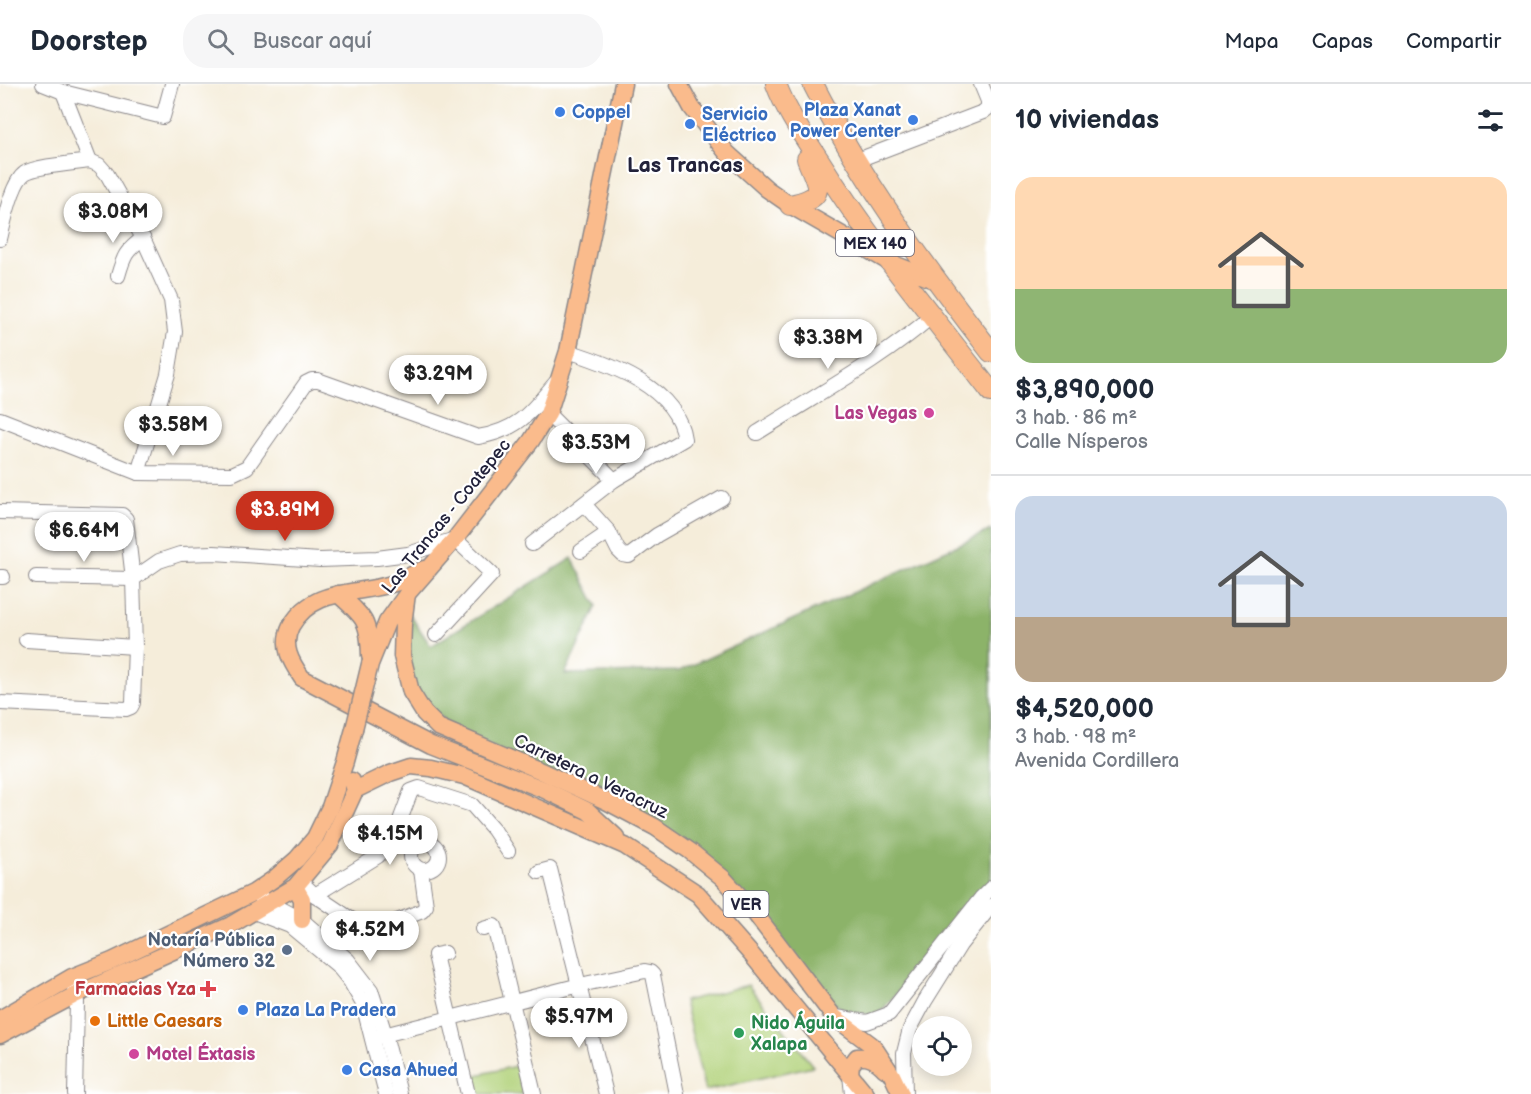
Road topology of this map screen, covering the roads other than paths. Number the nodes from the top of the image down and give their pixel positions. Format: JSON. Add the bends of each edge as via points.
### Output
{"nodes":[{"id":1,"x":43,"y":84,"type":"edge"},
{"id":2,"x":172,"y":84,"type":"edge"},
{"id":3,"x":622,"y":84,"type":"edge"},
{"id":4,"x":679,"y":84,"type":"edge"},
{"id":5,"x":776,"y":84,"type":"edge"},
{"id":6,"x":813,"y":84,"type":"edge"},
{"id":7,"x":981,"y":84,"type":"edge"},
{"id":8,"x":63,"y":92,"type":"junction"},
{"id":9,"x":792,"y":117,"type":"junction"},
{"id":10,"x":90,"y":161,"type":"junction"},
{"id":11,"x":855,"y":161,"type":"junction"},
{"id":12,"x":790,"y":205,"type":"junction"},
{"id":13,"x":3,"y":213,"type":"edge"},
{"id":14,"x":144,"y":238,"type":"junction"},
{"id":15,"x":0,"y":239,"type":"edge"},
{"id":16,"x":889,"y":262,"type":"junction"},
{"id":17,"x":118,"y":276,"type":"dead end"},
{"id":18,"x":936,"y":281,"type":"junction"},
{"id":19,"x":932,"y":316,"type":"junction"},
{"id":20,"x":568,"y":351,"type":"junction"},
{"id":21,"x":991,"y":352,"type":"edge"},
{"id":22,"x":560,"y":377,"type":"junction"},
{"id":23,"x":991,"y":392,"type":"edge"},
{"id":24,"x":548,"y":414,"type":"junction"},
{"id":25,"x":0,"y":419,"type":"edge"},
{"id":26,"x":757,"y":433,"type":"dead end"},
{"id":27,"x":138,"y":473,"type":"junction"},
{"id":28,"x":614,"y":480,"type":"junction"},
{"id":29,"x":722,"y":498,"type":"dead end"},
{"id":30,"x":584,"y":504,"type":"junction"},
{"id":31,"x":0,"y":512,"type":"edge"},
{"id":32,"x":609,"y":532,"type":"junction"},
{"id":33,"x":455,"y":538,"type":"junction"},
{"id":34,"x":532,"y":544,"type":"dead end"},
{"id":35,"x":581,"y":551,"type":"dead end"},
{"id":36,"x":431,"y":566,"type":"junction"},
{"id":37,"x":36,"y":578,"type":"dead end"},
{"id":38,"x":133,"y":579,"type":"junction"},
{"id":39,"x":338,"y":594,"type":"junction"},
{"id":40,"x":407,"y":594,"type":"junction"},
{"id":41,"x":436,"y":635,"type":"dead end"},
{"id":42,"x":26,"y":640,"type":"dead end"},
{"id":43,"x":135,"y":647,"type":"junction"},
{"id":44,"x":370,"y":664,"type":"junction"},
{"id":45,"x":0,"y":704,"type":"edge"},
{"id":46,"x":345,"y":762,"type":"junction"},
{"id":47,"x":355,"y":790,"type":"junction"},
{"id":48,"x":545,"y":790,"type":"junction"},
{"id":49,"x":606,"y":801,"type":"junction"},
{"id":50,"x":322,"y":841,"type":"junction"},
{"id":51,"x":625,"y":846,"type":"junction"},
{"id":52,"x":508,"y":851,"type":"dead end"},
{"id":53,"x":421,"y":870,"type":"dead end"},
{"id":54,"x":539,"y":872,"type":"dead end"},
{"id":55,"x":298,"y":884,"type":"junction"},
{"id":56,"x":991,"y":888,"type":"edge"},
{"id":57,"x":253,"y":893,"type":"junction"},
{"id":58,"x":315,"y":895,"type":"junction"},
{"id":59,"x":270,"y":903,"type":"junction"},
{"id":60,"x":991,"y":906,"type":"edge"},
{"id":61,"x":254,"y":912,"type":"junction"},
{"id":62,"x":302,"y":920,"type":"junction"},
{"id":63,"x":483,"y":929,"type":"dead end"},
{"id":64,"x":445,"y":953,"type":"dead end"},
{"id":65,"x":768,"y":975,"type":"junction"},
{"id":66,"x":72,"y":977,"type":"junction"},
{"id":67,"x":808,"y":984,"type":"junction"},
{"id":68,"x":580,"y":985,"type":"junction"},
{"id":69,"x":75,"y":995,"type":"junction"},
{"id":70,"x":512,"y":1002,"type":"junction"},
{"id":71,"x":449,"y":1017,"type":"junction"},
{"id":72,"x":834,"y":1017,"type":"junction"},
{"id":73,"x":0,"y":1019,"type":"edge"},
{"id":74,"x":0,"y":1035,"type":"edge"},
{"id":75,"x":379,"y":1036,"type":"junction"},
{"id":76,"x":850,"y":1075,"type":"junction"},
{"id":77,"x":892,"y":1075,"type":"junction"},
{"id":78,"x":75,"y":1094,"type":"edge"},
{"id":79,"x":386,"y":1094,"type":"edge"},
{"id":80,"x":400,"y":1094,"type":"edge"},
{"id":81,"x":468,"y":1094,"type":"edge"},
{"id":82,"x":534,"y":1094,"type":"edge"},
{"id":83,"x":606,"y":1094,"type":"edge"},
{"id":84,"x":676,"y":1094,"type":"edge"},
{"id":85,"x":852,"y":1094,"type":"edge"},
{"id":86,"x":866,"y":1094,"type":"edge"},
{"id":87,"x":903,"y":1094,"type":"edge"}],
"edges":[{"from":1,"to":8,"type":"street"},
{"from":2,"to":8,"type":"street","via":[[163,117]]},
{"from":3,"to":20,"type":"main road","name":"Las Trancas - Coatepec"},
{"from":4,"to":12,"type":"main road","via":[[692,108],[727,153]]},
{"from":5,"to":9,"type":"highway","number":"MEX 140"},
{"from":6,"to":11,"type":"highway","number":"MEX 140"},
{"from":7,"to":11,"type":"street","via":[[988,101],[983,112]]},
{"from":8,"to":10,"type":"street"},
{"from":9,"to":12,"type":"highway","via":[[818,186],[809,201]]},
{"from":9,"to":16,"type":"highway","number":"MEX 140","via":[[837,190]]},
{"from":10,"to":13,"type":"street","via":[[25,173]]},
{"from":10,"to":14,"type":"street","via":[[107,174]]},
{"from":11,"to":18,"type":"highway","number":"MEX 140"},
{"from":12,"to":16,"type":"main road"},
{"from":13,"to":15,"type":"street"},
{"from":14,"to":17,"type":"street","via":[[124,256]]},
{"from":14,"to":27,"type":"street","via":[[171,300],[175,332],[168,374]]},
{"from":16,"to":18,"type":"main road"},
{"from":16,"to":19,"type":"highway","number":"MEX 140"},
{"from":18,"to":21,"type":"highway","number":"MEX 140"},
{"from":19,"to":23,"type":"highway","number":"MEX 140"},
{"from":19,"to":26,"type":"street","via":[[866,367]]},
{"from":20,"to":22,"type":"main road","name":"Las Trancas - Coatepec"},
{"from":20,"to":28,"type":"street","via":[[611,365],[643,382],[671,408],[682,427],[684,439]]},
{"from":22,"to":24,"type":"main road","name":"Las Trancas - Coatepec"},
{"from":22,"to":27,"type":"street","via":[[513,427],[478,437],[312,380],[306,383],[247,467],[232,474]]},
{"from":24,"to":28,"type":"street"},
{"from":24,"to":33,"type":"main road","name":"Las Trancas - Coatepec"},
{"from":25,"to":27,"type":"street"},
{"from":28,"to":30,"type":"street"},
{"from":29,"to":32,"type":"street","via":[[657,535],[629,556],[618,550]]},
{"from":30,"to":32,"type":"street"},
{"from":30,"to":34,"type":"street"},
{"from":31,"to":38,"type":"street","via":[[122,515],[128,524]]},
{"from":32,"to":35,"type":"street"},
{"from":33,"to":36,"type":"main road","name":"Las Trancas - Coatepec"},
{"from":33,"to":38,"type":"street","via":[[408,554],[377,558],[320,560],[180,554],[159,561]]},
{"from":33,"to":41,"type":"street","via":[[492,574]]},
{"from":36,"to":39,"type":"main road","via":[[394,583]]},
{"from":36,"to":40,"type":"main road","name":"Las Trancas - Coatepec"},
{"from":37,"to":38,"type":"street"},
{"from":38,"to":43,"type":"street"},
{"from":39,"to":44,"type":"main road","via":[[359,613],[369,632]]},
{"from":39,"to":48,"type":"main road","via":[[311,603],[298,613],[289,631],[286,645],[290,660],[302,678],[431,745]]},
{"from":40,"to":44,"type":"main road","name":"Las Trancas - Coatepec","via":[[387,622]]},
{"from":40,"to":49,"type":"main road","name":"Carretera a Veracruz","number":"VER","via":[[402,656],[411,692],[438,727]]},
{"from":42,"to":43,"type":"street"},
{"from":43,"to":45,"type":"street","via":[[133,703],[126,709]]},
{"from":44,"to":46,"type":"main road","name":"Las Trancas - Coatepec","bridge":true},
{"from":46,"to":47,"type":"main road"},
{"from":46,"to":50,"type":"main road","name":"Las Trancas - Coatepec"},
{"from":47,"to":50,"type":"main road","name":"Las Trancas - Coatepec"},
{"from":47,"to":51,"type":"main road","via":[[411,766],[431,768],[464,776]]},
{"from":48,"to":49,"type":"main road"},
{"from":48,"to":51,"type":"main road","via":[[588,811]]},
{"from":49,"to":67,"type":"main road","name":"Carretera a Veracruz","number":"VER","via":[[655,827],[723,878]]},
{"from":50,"to":55,"type":"main road","name":"Las Trancas - Coatepec"},
{"from":50,"to":57,"type":"main road","name":"Las Trancas - Coatepec"},
{"from":51,"to":65,"type":"main road","number":"VER","via":[[698,894]]},
{"from":52,"to":58,"type":"street","via":[[472,806],[419,788],[411,790],[396,831],[378,856]]},
{"from":53,"to":58,"type":"street","via":[[426,906],[422,911],[370,932]]},
{"from":54,"to":68,"type":"street","via":[[550,868]]},
{"from":55,"to":58,"type":"street"},
{"from":55,"to":59,"type":"main road","name":"Las Trancas - Coatepec"},
{"from":55,"to":62,"type":"main road"},
{"from":56,"to":72,"type":"street","via":[[889,1014],[867,1022]]},
{"from":57,"to":59,"type":"street"},
{"from":57,"to":66,"type":"main road","name":"Las Trancas - Coatepec"},
{"from":59,"to":61,"type":"main road","name":"Las Trancas - Coatepec"},
{"from":59,"to":62,"type":"street"},
{"from":60,"to":87,"type":"street","via":[[960,945],[910,1029],[904,1053]]},
{"from":61,"to":69,"type":"main road","name":"Las Trancas - Coatepec"},
{"from":61,"to":75,"type":"street","via":[[290,926],[337,965],[350,981]]},
{"from":62,"to":75,"type":"street","via":[[348,960],[370,990]]},
{"from":63,"to":70,"type":"street","via":[[494,926]]},
{"from":64,"to":71,"type":"street","via":[[435,955]]},
{"from":65,"to":67,"type":"main road","via":[[768,963],[777,957]]},
{"from":65,"to":76,"type":"main road","number":"VER"},
{"from":66,"to":69,"type":"street"},
{"from":66,"to":73,"type":"main road","name":"Las Trancas - Coatepec"},
{"from":67,"to":72,"type":"main road","name":"Carretera a Veracruz","number":"VER"},
{"from":68,"to":70,"type":"street"},
{"from":68,"to":83,"type":"street"},
{"from":68,"to":84,"type":"street","via":[[645,971],[653,975]]},
{"from":69,"to":74,"type":"main road","name":"Las Trancas - Coatepec"},
{"from":69,"to":78,"type":"street"},
{"from":70,"to":71,"type":"street"},
{"from":70,"to":82,"type":"street"},
{"from":71,"to":75,"type":"street"},
{"from":71,"to":81,"type":"street"},
{"from":72,"to":77,"type":"main road","name":"Carretera a Veracruz","number":"VER","via":[[873,1046]]},
{"from":75,"to":79,"type":"street"},
{"from":75,"to":80,"type":"street"},
{"from":76,"to":77,"type":"main road","via":[[857,1057],[866,1056]]},
{"from":76,"to":85,"type":"street"},
{"from":76,"to":86,"type":"main road","number":"VER"},
{"from":77,"to":87,"type":"main road","name":"Carretera a Veracruz","number":"VER"}]}
